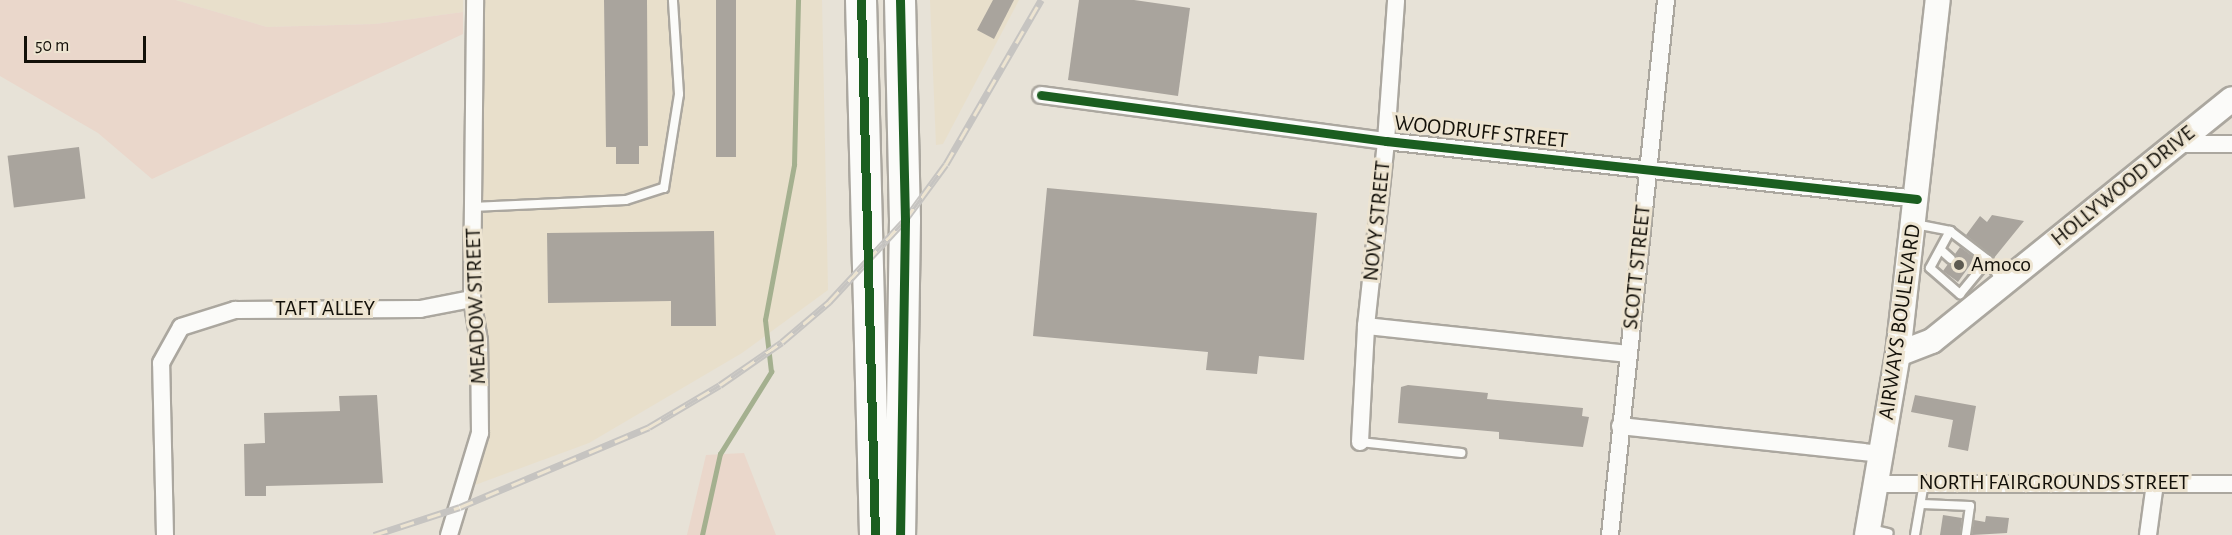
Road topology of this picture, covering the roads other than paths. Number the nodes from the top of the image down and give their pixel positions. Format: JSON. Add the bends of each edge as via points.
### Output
{"nodes":[{"id":1,"x":475,"y":0,"type":"edge"},
{"id":2,"x":674,"y":0,"type":"edge"},
{"id":3,"x":861,"y":0,"type":"edge"},
{"id":4,"x":900,"y":0,"type":"edge"},
{"id":5,"x":1395,"y":0,"type":"edge"},
{"id":6,"x":1666,"y":0,"type":"edge"},
{"id":7,"x":1938,"y":0,"type":"edge"},
{"id":8,"x":1041,"y":95,"type":"dead end"},
{"id":9,"x":2232,"y":99,"type":"edge"},
{"id":10,"x":1386,"y":141,"type":"junction"},
{"id":11,"x":2176,"y":144,"type":"junction"},
{"id":12,"x":2232,"y":144,"type":"edge"},
{"id":13,"x":1647,"y":170,"type":"junction"},
{"id":14,"x":1917,"y":199,"type":"junction"},
{"id":15,"x":472,"y":207,"type":"junction"},
{"id":16,"x":1915,"y":224,"type":"junction"},
{"id":17,"x":1950,"y":231,"type":"junction"},
{"id":18,"x":1941,"y":250,"type":"junction"},
{"id":19,"x":1952,"y":259,"type":"dead end"},
{"id":20,"x":1988,"y":260,"type":"junction"},
{"id":21,"x":1919,"y":266,"type":"junction"},
{"id":22,"x":1966,"y":271,"type":"dead end"},
{"id":23,"x":1974,"y":277,"type":"junction"},
{"id":24,"x":2003,"y":282,"type":"junction"},
{"id":25,"x":472,"y":299,"type":"junction"},
{"id":26,"x":1966,"y":301,"type":"junction"},
{"id":27,"x":1366,"y":326,"type":"junction"},
{"id":28,"x":1628,"y":354,"type":"junction"},
{"id":29,"x":1898,"y":354,"type":"junction"},
{"id":30,"x":1620,"y":426,"type":"junction"},
{"id":31,"x":1360,"y":442,"type":"joint"},
{"id":32,"x":1461,"y":453,"type":"dead end"},
{"id":33,"x":1882,"y":454,"type":"junction"},
{"id":34,"x":1924,"y":483,"type":"junction"},
{"id":35,"x":2155,"y":483,"type":"junction"},
{"id":36,"x":1876,"y":484,"type":"junction"},
{"id":37,"x":2232,"y":484,"type":"edge"},
{"id":38,"x":1922,"y":504,"type":"junction"},
{"id":39,"x":1882,"y":533,"type":"edge"},
{"id":40,"x":165,"y":535,"type":"edge"},
{"id":41,"x":449,"y":535,"type":"edge"},
{"id":42,"x":874,"y":535,"type":"edge"},
{"id":43,"x":900,"y":535,"type":"edge"},
{"id":44,"x":1610,"y":535,"type":"edge"},
{"id":45,"x":1915,"y":535,"type":"edge"},
{"id":46,"x":1966,"y":535,"type":"edge"},
{"id":47,"x":2148,"y":535,"type":"edge"}],
"edges":[{"from":1,"to":15,"type":"street","name":"MEADOW STREET"},
{"from":2,"to":15,"type":"lane","via":[[679,94],[664,188],[626,200]]},
{"from":3,"to":42,"type":"highway"},
{"from":4,"to":43,"type":"highway","via":[[905,220]]},
{"from":5,"to":10,"type":"street","name":"NOVY STREET"},
{"from":6,"to":13,"type":"street","name":"SCOTT STREET"},
{"from":7,"to":14,"type":"main road","name":"AIRWAYS BOULEVARD"},
{"from":8,"to":10,"type":"street","name":"WOODRUFF STREET"},
{"from":9,"to":11,"type":"main road","name":"HOLLYWOOD DRIVE"},
{"from":10,"to":13,"type":"street","name":"WOODRUFF STREET"},
{"from":10,"to":27,"type":"street","name":"NOVY STREET"},
{"from":11,"to":12,"type":"street"},
{"from":11,"to":24,"type":"main road","name":"HOLLYWOOD DRIVE"},
{"from":13,"to":14,"type":"street","name":"WOODRUFF STREET"},
{"from":13,"to":28,"type":"street","name":"SCOTT STREET"},
{"from":14,"to":16,"type":"main road","name":"AIRWAYS BOULEVARD"},
{"from":15,"to":25,"type":"street","name":"MEADOW STREET"},
{"from":16,"to":17,"type":"lane"},
{"from":16,"to":21,"type":"main road","name":"AIRWAYS BOULEVARD"},
{"from":17,"to":18,"type":"lane"},
{"from":17,"to":20,"type":"lane"},
{"from":18,"to":19,"type":"lane"},
{"from":18,"to":21,"type":"lane"},
{"from":20,"to":23,"type":"lane"},
{"from":20,"to":24,"type":"lane"},
{"from":21,"to":26,"type":"lane"},
{"from":21,"to":29,"type":"main road","name":"AIRWAYS BOULEVARD"},
{"from":22,"to":23,"type":"lane"},
{"from":23,"to":26,"type":"lane"},
{"from":24,"to":26,"type":"main road","name":"HOLLYWOOD DRIVE"},
{"from":25,"to":40,"type":"street","name":"TAFT ALLEY","via":[[420,309],[235,310],[181,327],[161,363]]},
{"from":25,"to":41,"type":"street","name":"MEADOW STREET","via":[[479,341],[480,433]]},
{"from":26,"to":29,"type":"main road","name":"HOLLYWOOD DRIVE","via":[[1932,341]]},
{"from":27,"to":28,"type":"street"},
{"from":27,"to":31,"type":"street","name":"NOVY STREET"},
{"from":28,"to":30,"type":"street","name":"SCOTT STREET"},
{"from":29,"to":33,"type":"main road","name":"AIRWAYS BOULEVARD"},
{"from":30,"to":33,"type":"street"},
{"from":30,"to":44,"type":"street","name":"SCOTT STREET"},
{"from":31,"to":32,"type":"lane"},
{"from":33,"to":36,"type":"main road","name":"AIRWAYS BOULEVARD"},
{"from":34,"to":35,"type":"street","name":"NORTH FAIRGROUNDS STREET"},
{"from":34,"to":36,"type":"street","name":"NORTH FAIRGROUNDS STREET"},
{"from":34,"to":38,"type":"lane"},
{"from":35,"to":37,"type":"street","name":"NORTH FAIRGROUNDS STREET"},
{"from":35,"to":47,"type":"street"},
{"from":36,"to":39,"type":"main road","name":"AIRWAYS BOULEVARD"},
{"from":38,"to":45,"type":"lane"},
{"from":38,"to":46,"type":"lane","via":[[1970,506]]}]}
